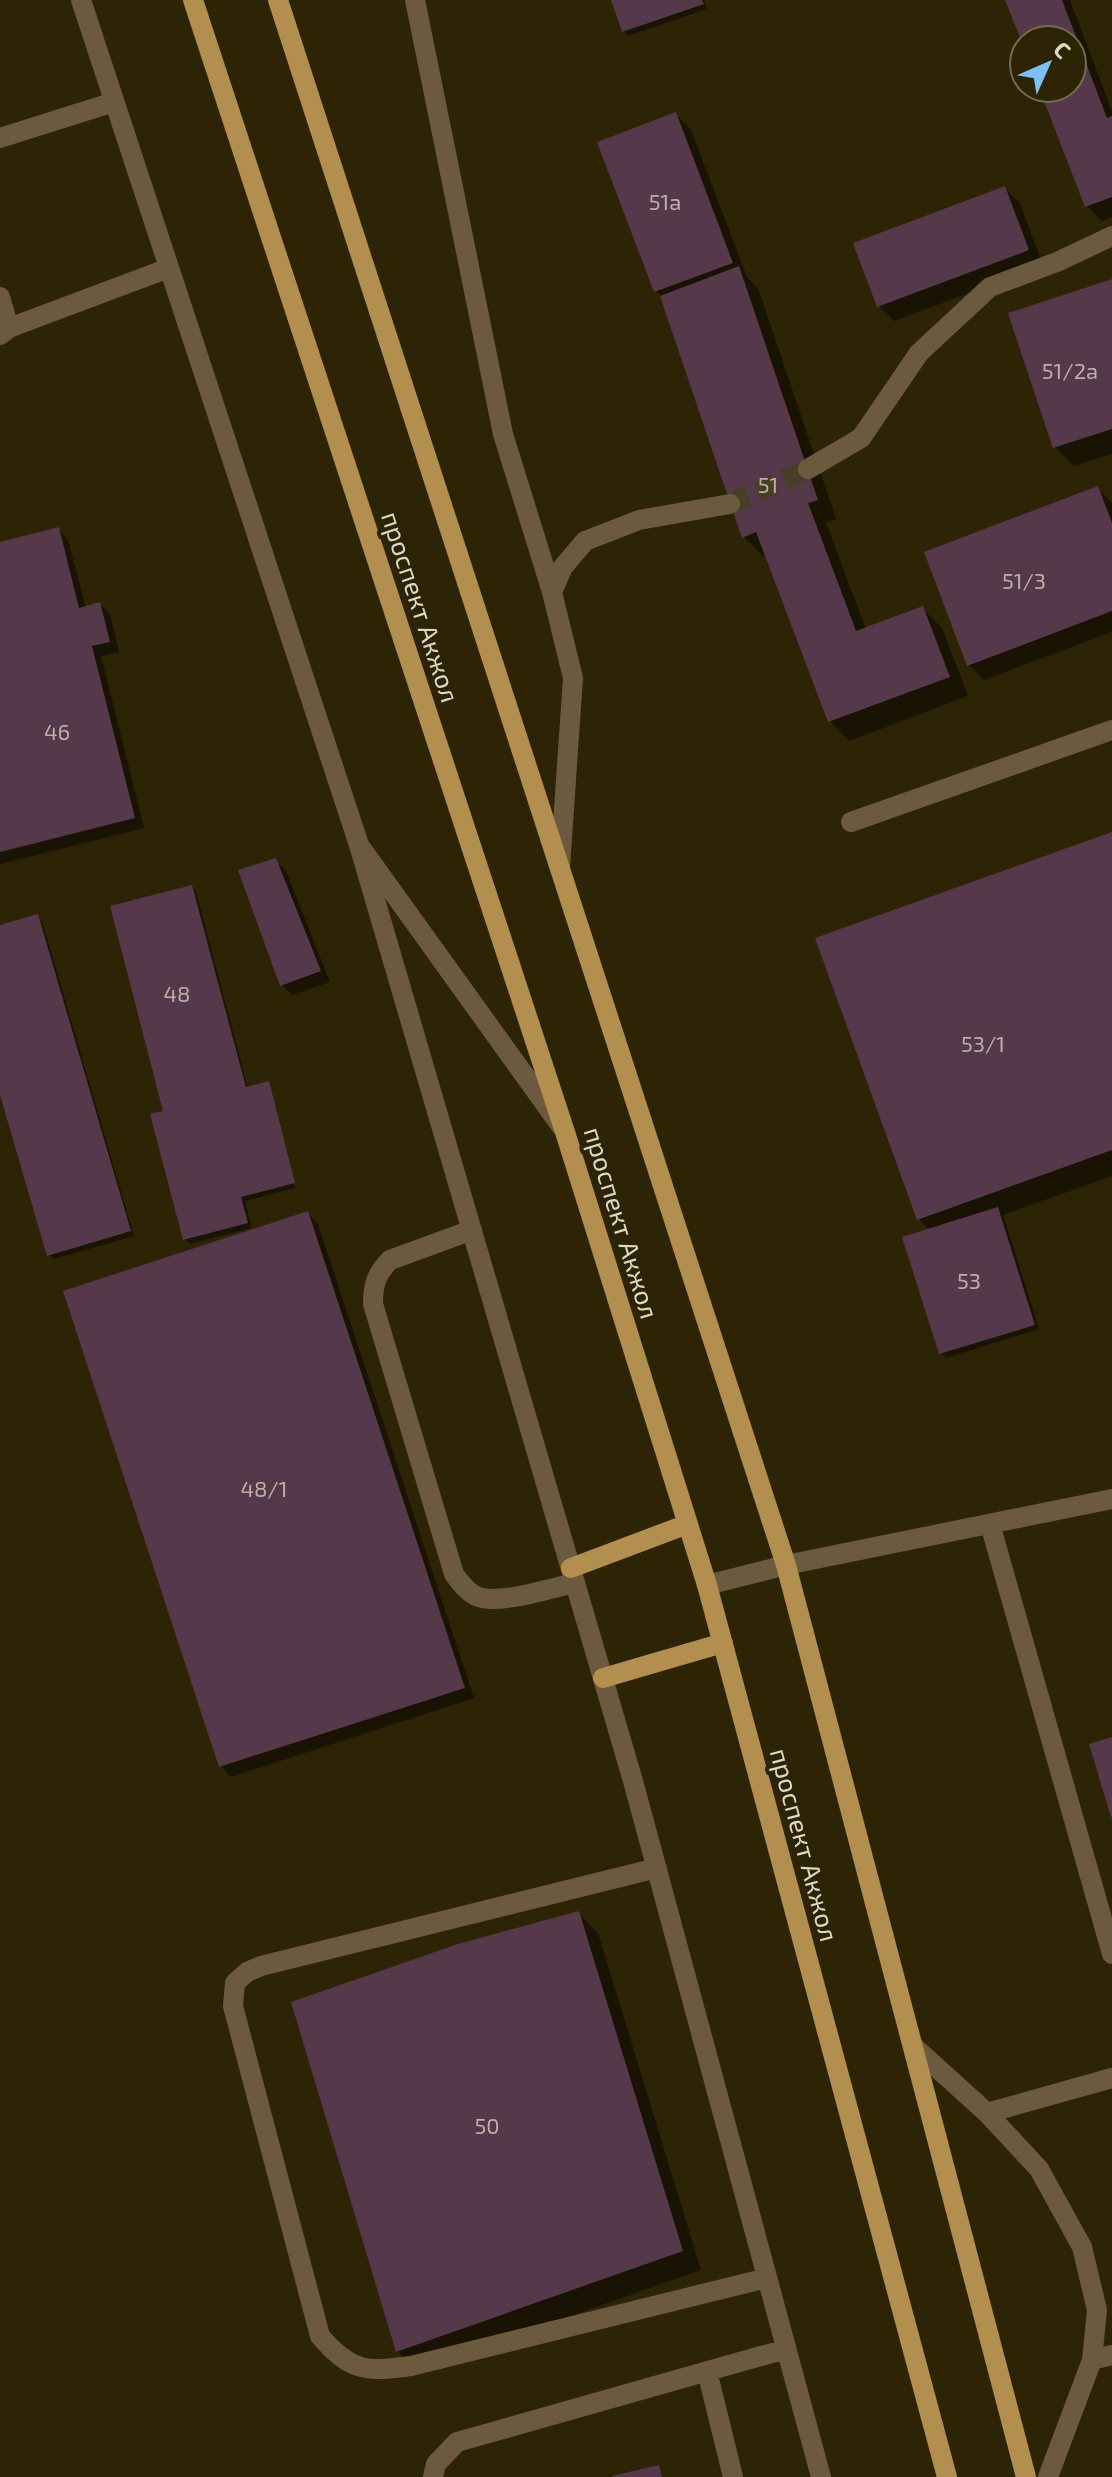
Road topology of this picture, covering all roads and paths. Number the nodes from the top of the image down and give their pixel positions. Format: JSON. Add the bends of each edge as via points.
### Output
{"nodes":[{"id":1,"x":81,"y":0,"type":"edge"},
{"id":2,"x":193,"y":0,"type":"edge"},
{"id":3,"x":278,"y":0,"type":"edge"},
{"id":4,"x":415,"y":0,"type":"edge"},
{"id":5,"x":114,"y":102,"type":"junction"},
{"id":6,"x":0,"y":138,"type":"edge"},
{"id":7,"x":1112,"y":236,"type":"edge"},
{"id":8,"x":169,"y":268,"type":"junction"},
{"id":9,"x":0,"y":297,"type":"edge"},
{"id":10,"x":4,"y":332,"type":"edge"},
{"id":11,"x":808,"y":469,"type":"tunnel mouth"},
{"id":12,"x":730,"y":504,"type":"tunnel mouth"},
{"id":13,"x":552,"y":592,"type":"junction"},
{"id":14,"x":1112,"y":730,"type":"edge"},
{"id":15,"x":851,"y":822,"type":"dead end"},
{"id":16,"x":359,"y":845,"type":"junction"},
{"id":17,"x":560,"y":867,"type":"junction"},
{"id":18,"x":565,"y":1132,"type":"junction"},
{"id":19,"x":472,"y":1230,"type":"junction"},
{"id":20,"x":1112,"y":1499,"type":"edge"},
{"id":21,"x":688,"y":1524,"type":"junction"},
{"id":22,"x":990,"y":1524,"type":"junction"},
{"id":23,"x":786,"y":1565,"type":"junction"},
{"id":24,"x":573,"y":1575,"type":"junction"},
{"id":25,"x":707,"y":1585,"type":"junction"},
{"id":26,"x":723,"y":1643,"type":"junction"},
{"id":27,"x":603,"y":1678,"type":"junction"},
{"id":28,"x":657,"y":1868,"type":"junction"},
{"id":29,"x":1112,"y":1954,"type":"edge"},
{"id":30,"x":913,"y":2046,"type":"junction"},
{"id":31,"x":1112,"y":2078,"type":"edge"},
{"id":32,"x":987,"y":2113,"type":"junction"},
{"id":33,"x":767,"y":2278,"type":"junction"},
{"id":34,"x":786,"y":2349,"type":"junction"},
{"id":35,"x":1102,"y":2358,"type":"edge"},
{"id":36,"x":707,"y":2371,"type":"junction"},
{"id":37,"x":433,"y":2477,"type":"edge"},
{"id":38,"x":733,"y":2477,"type":"edge"},
{"id":39,"x":821,"y":2477,"type":"edge"},
{"id":40,"x":947,"y":2477,"type":"edge"},
{"id":41,"x":1026,"y":2477,"type":"edge"},
{"id":42,"x":1048,"y":2477,"type":"edge"}],
"edges":[{"from":1,"to":5,"type":"street"},
{"from":2,"to":18,"type":"main road","name":"проспект Акжол"},
{"from":3,"to":17,"type":"main road","name":"проспект Акжол"},
{"from":4,"to":13,"type":"street","via":[[503,434]]},
{"from":5,"to":6,"type":"street"},
{"from":5,"to":8,"type":"street"},
{"from":7,"to":11,"type":"street","via":[[990,287],[919,353],[861,438]]},
{"from":8,"to":10,"type":"street"},
{"from":8,"to":16,"type":"street"},
{"from":9,"to":10,"type":"street"},
{"from":12,"to":13,"type":"street","via":[[639,520],[585,541],[563,567]]},
{"from":13,"to":17,"type":"street","via":[[573,678]]},
{"from":14,"to":15,"type":"street"},
{"from":16,"to":18,"type":"street"},
{"from":16,"to":19,"type":"street"},
{"from":17,"to":23,"type":"main road","name":"проспект Акжол"},
{"from":18,"to":21,"type":"main road","name":"проспект Акжол"},
{"from":19,"to":24,"type":"street"},
{"from":19,"to":24,"type":"street","via":[[390,1260],[373,1286],[373,1304],[454,1574],[464,1588],[491,1600]]},
{"from":20,"to":22,"type":"street"},
{"from":21,"to":24,"type":"main road"},
{"from":21,"to":25,"type":"main road","name":"проспект Акжол"},
{"from":22,"to":23,"type":"street"},
{"from":22,"to":29,"type":"street"},
{"from":23,"to":25,"type":"street"},
{"from":23,"to":30,"type":"main road","name":"проспект Акжол"},
{"from":24,"to":27,"type":"street"},
{"from":25,"to":26,"type":"main road","name":"проспект Акжол"},
{"from":26,"to":27,"type":"main road"},
{"from":26,"to":40,"type":"main road","name":"проспект Акжол"},
{"from":27,"to":28,"type":"street"},
{"from":28,"to":33,"type":"street"},
{"from":28,"to":33,"type":"street","via":[[261,1966],[235,1983],[233,2006],[320,2336],[337,2356],[377,2371]]},
{"from":30,"to":32,"type":"street"},
{"from":30,"to":41,"type":"main road","name":"проспект Акжол"},
{"from":31,"to":32,"type":"street"},
{"from":32,"to":35,"type":"street","via":[[1039,2169],[1082,2247]]},
{"from":33,"to":34,"type":"street"},
{"from":34,"to":36,"type":"street"},
{"from":34,"to":39,"type":"street"},
{"from":35,"to":42,"type":"street"},
{"from":36,"to":37,"type":"street","via":[[457,2442],[436,2464]]},
{"from":36,"to":38,"type":"street"}]}
